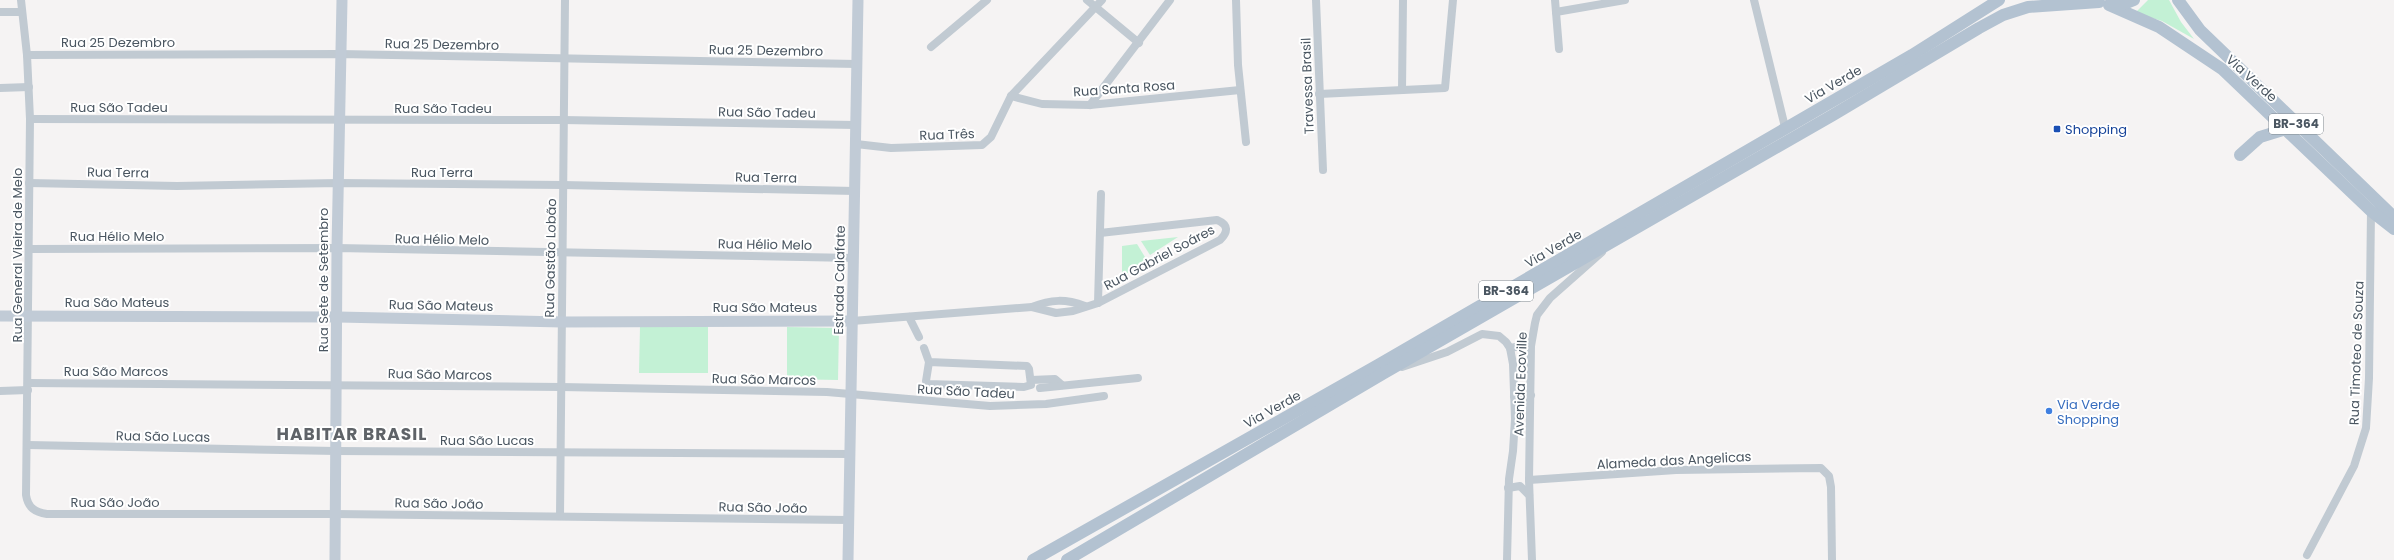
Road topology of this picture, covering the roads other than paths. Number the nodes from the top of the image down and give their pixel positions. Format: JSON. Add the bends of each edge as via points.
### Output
{"nodes":[{"id":1,"x":21,"y":0,"type":"edge"},
{"id":2,"x":342,"y":0,"type":"edge"},
{"id":3,"x":565,"y":0,"type":"edge"},
{"id":4,"x":858,"y":0,"type":"edge"},
{"id":5,"x":987,"y":0,"type":"edge"},
{"id":6,"x":1087,"y":0,"type":"edge"},
{"id":7,"x":1102,"y":0,"type":"edge"},
{"id":8,"x":1170,"y":0,"type":"edge"},
{"id":9,"x":1236,"y":0,"type":"edge"},
{"id":10,"x":1316,"y":0,"type":"edge"},
{"id":11,"x":1402,"y":0,"type":"edge"},
{"id":12,"x":1453,"y":0,"type":"edge"},
{"id":13,"x":1555,"y":0,"type":"edge"},
{"id":14,"x":1625,"y":0,"type":"edge"},
{"id":15,"x":1754,"y":0,"type":"edge"},
{"id":16,"x":1999,"y":0,"type":"edge"},
{"id":17,"x":2134,"y":0,"type":"edge"},
{"id":18,"x":2178,"y":0,"type":"edge"},
{"id":19,"x":2102,"y":2,"type":"edge"},
{"id":20,"x":1096,"y":7,"type":"junction"},
{"id":21,"x":0,"y":12,"type":"edge"},
{"id":22,"x":22,"y":12,"type":"junction"},
{"id":23,"x":1556,"y":12,"type":"junction"},
{"id":24,"x":1139,"y":42,"type":"junction"},
{"id":25,"x":931,"y":47,"type":"dead end"},
{"id":26,"x":1558,"y":49,"type":"dead end"},
{"id":27,"x":27,"y":54,"type":"junction"},
{"id":28,"x":340,"y":54,"type":"junction"},
{"id":29,"x":564,"y":57,"type":"junction"},
{"id":30,"x":857,"y":64,"type":"junction"},
{"id":31,"x":29,"y":87,"type":"junction"},
{"id":32,"x":0,"y":88,"type":"edge"},
{"id":33,"x":1240,"y":90,"type":"junction"},
{"id":34,"x":1402,"y":90,"type":"junction"},
{"id":35,"x":1319,"y":94,"type":"junction"},
{"id":36,"x":1010,"y":96,"type":"junction"},
{"id":37,"x":1090,"y":105,"type":"junction"},
{"id":38,"x":30,"y":118,"type":"junction"},
{"id":39,"x":564,"y":120,"type":"junction"},
{"id":40,"x":339,"y":121,"type":"junction"},
{"id":41,"x":856,"y":125,"type":"junction"},
{"id":42,"x":1785,"y":127,"type":"junction"},
{"id":43,"x":2286,"y":129,"type":"junction"},
{"id":44,"x":1246,"y":142,"type":"dead end"},
{"id":45,"x":856,"y":144,"type":"junction"},
{"id":46,"x":2240,"y":155,"type":"dead end"},
{"id":47,"x":1322,"y":170,"type":"dead end"},
{"id":48,"x":29,"y":183,"type":"junction"},
{"id":49,"x":338,"y":183,"type":"junction"},
{"id":50,"x":563,"y":185,"type":"junction"},
{"id":51,"x":855,"y":191,"type":"junction"},
{"id":52,"x":1101,"y":194,"type":"dead end"},
{"id":53,"x":2371,"y":211,"type":"junction"},
{"id":54,"x":2394,"y":217,"type":"edge"},
{"id":55,"x":2394,"y":229,"type":"edge"},
{"id":56,"x":1100,"y":233,"type":"junction"},
{"id":57,"x":1612,"y":242,"type":"junction"},
{"id":58,"x":337,"y":248,"type":"junction"},
{"id":59,"x":29,"y":249,"type":"junction"},
{"id":60,"x":562,"y":254,"type":"junction"},
{"id":61,"x":854,"y":258,"type":"junction"},
{"id":62,"x":1098,"y":303,"type":"junction"},
{"id":63,"x":1085,"y":306,"type":"junction"},
{"id":64,"x":1032,"y":307,"type":"junction"},
{"id":65,"x":29,"y":315,"type":"junction"},
{"id":66,"x":0,"y":316,"type":"edge"},
{"id":67,"x":338,"y":317,"type":"junction"},
{"id":68,"x":909,"y":317,"type":"junction"},
{"id":69,"x":852,"y":321,"type":"junction"},
{"id":70,"x":562,"y":322,"type":"junction"},
{"id":71,"x":919,"y":337,"type":"dead end"},
{"id":72,"x":1531,"y":344,"type":"junction"},
{"id":73,"x":924,"y":348,"type":"dead end"},
{"id":74,"x":1510,"y":348,"type":"junction"},
{"id":75,"x":929,"y":362,"type":"junction"},
{"id":76,"x":1384,"y":372,"type":"junction"},
{"id":77,"x":1138,"y":378,"type":"dead end"},
{"id":78,"x":1031,"y":380,"type":"junction"},
{"id":79,"x":336,"y":385,"type":"junction"},
{"id":80,"x":1062,"y":385,"type":"junction"},
{"id":81,"x":28,"y":386,"type":"junction"},
{"id":82,"x":561,"y":387,"type":"junction"},
{"id":83,"x":1040,"y":388,"type":"dead end"},
{"id":84,"x":0,"y":391,"type":"edge"},
{"id":85,"x":851,"y":394,"type":"junction"},
{"id":86,"x":1532,"y":395,"type":"junction"},
{"id":87,"x":1104,"y":396,"type":"dead end"},
{"id":88,"x":1514,"y":396,"type":"junction"},
{"id":89,"x":28,"y":445,"type":"junction"},
{"id":90,"x":336,"y":451,"type":"junction"},
{"id":91,"x":560,"y":452,"type":"junction"},
{"id":92,"x":850,"y":454,"type":"junction"},
{"id":93,"x":1529,"y":480,"type":"junction"},
{"id":94,"x":1508,"y":488,"type":"junction"},
{"id":95,"x":1528,"y":495,"type":"junction"},
{"id":96,"x":31,"y":508,"type":"joint"},
{"id":97,"x":335,"y":514,"type":"junction"},
{"id":98,"x":560,"y":516,"type":"junction"},
{"id":99,"x":849,"y":520,"type":"junction"},
{"id":100,"x":2307,"y":555,"type":"dead end"},
{"id":101,"x":335,"y":560,"type":"edge"},
{"id":102,"x":848,"y":560,"type":"edge"},
{"id":103,"x":1033,"y":560,"type":"edge"},
{"id":104,"x":1067,"y":560,"type":"edge"},
{"id":105,"x":1507,"y":560,"type":"edge"},
{"id":106,"x":1532,"y":560,"type":"edge"},
{"id":107,"x":1832,"y":560,"type":"edge"}],
"edges":[{"from":1,"to":22,"type":"street","name":"Rua General Vieira de Melo"},
{"from":2,"to":28,"type":"street","name":"Rua Sete de Setembro"},
{"from":3,"to":29,"type":"street","name":"Rua Gastão Lobão"},
{"from":4,"to":30,"type":"street","name":"Estrada Calafate"},
{"from":5,"to":25,"type":"street"},
{"from":6,"to":20,"type":"street"},
{"from":7,"to":20,"type":"street","name":"Rua Três"},
{"from":8,"to":24,"type":"street"},
{"from":9,"to":33,"type":"street"},
{"from":10,"to":35,"type":"street","name":"Travessa Brasil"},
{"from":11,"to":34,"type":"street"},
{"from":12,"to":34,"type":"street","via":[[1445,88]]},
{"from":13,"to":23,"type":"street"},
{"from":14,"to":23,"type":"street"},
{"from":15,"to":42,"type":"street"},
{"from":16,"to":42,"type":"main road","name":"Via Verde","number":"BR-364","via":[[1912,55]]},
{"from":17,"to":19,"type":"main road","number":"BR-364","via":[[2119,6]]},
{"from":18,"to":54,"type":"main road","name":"Via Verde","number":"BR-364","via":[[2206,36]]},
{"from":19,"to":43,"type":"main road","name":"Via Verde","number":"BR-364","via":[[2159,27],[2207,58],[2246,90]]},
{"from":19,"to":57,"type":"main road","name":"Via Verde","number":"BR-364","via":[[2028,7],[2003,15]]},
{"from":20,"to":24,"type":"street"},
{"from":20,"to":36,"type":"street","name":"Rua Três"},
{"from":21,"to":22,"type":"street"},
{"from":22,"to":27,"type":"street","name":"Rua General Vieira de Melo"},
{"from":23,"to":26,"type":"street"},
{"from":24,"to":37,"type":"street"},
{"from":27,"to":28,"type":"street","name":"Rua 25 Dezembro"},
{"from":27,"to":31,"type":"street","name":"Rua General Vieira de Melo"},
{"from":28,"to":29,"type":"street","name":"Rua 25 Dezembro"},
{"from":28,"to":40,"type":"street","name":"Rua Sete de Setembro"},
{"from":29,"to":30,"type":"street","name":"Rua 25 Dezembro"},
{"from":29,"to":39,"type":"street","name":"Rua Gastão Lobão"},
{"from":30,"to":41,"type":"street","name":"Estrada Calafate"},
{"from":31,"to":32,"type":"street"},
{"from":31,"to":38,"type":"street","name":"Rua General Vieira de Melo"},
{"from":33,"to":37,"type":"street","name":"Rua Santa Rosa"},
{"from":33,"to":44,"type":"street"},
{"from":34,"to":35,"type":"street"},
{"from":35,"to":47,"type":"street","name":"Travessa Brasil"},
{"from":36,"to":37,"type":"street","name":"Rua Santa Rosa","via":[[1042,104]]},
{"from":36,"to":45,"type":"street","name":"Rua Três","via":[[991,137],[982,145],[891,148]]},
{"from":38,"to":40,"type":"street","name":"Rua São Tadeu"},
{"from":38,"to":48,"type":"street","name":"Rua General Vieira de Melo"},
{"from":39,"to":40,"type":"street","name":"Rua São Tadeu"},
{"from":39,"to":41,"type":"street","name":"Rua São Tadeu"},
{"from":39,"to":50,"type":"street","name":"Rua Gastão Lobão"},
{"from":40,"to":49,"type":"street","name":"Rua Sete de Setembro"},
{"from":41,"to":45,"type":"street","name":"Estrada Calafate"},
{"from":42,"to":103,"type":"main road","name":"Via Verde","number":"BR-364","via":[[1378,365]]},
{"from":43,"to":46,"type":"main road","via":[[2260,137]]},
{"from":43,"to":53,"type":"main road","name":"Via Verde","number":"BR-364"},
{"from":45,"to":51,"type":"street","name":"Estrada Calafate"},
{"from":48,"to":49,"type":"street","name":"Rua Terra","via":[[177,186]]},
{"from":48,"to":59,"type":"street","name":"Rua General Vieira de Melo"},
{"from":49,"to":50,"type":"street","name":"Rua Terra"},
{"from":49,"to":58,"type":"street","name":"Rua Sete de Setembro"},
{"from":50,"to":51,"type":"street","name":"Rua Terra"},
{"from":50,"to":60,"type":"street","name":"Rua Gastão Lobão"},
{"from":51,"to":61,"type":"street","name":"Estrada Calafate"},
{"from":52,"to":56,"type":"street"},
{"from":53,"to":55,"type":"main road","name":"Via Verde","number":"BR-364"},
{"from":53,"to":100,"type":"street","name":"Rua Timoteo de Souza","via":[[2370,362],[2366,428],[2354,466]]},
{"from":56,"to":62,"type":"street"},
{"from":56,"to":62,"type":"street","name":"Rua Gabriel Soáres","via":[[1217,220],[1224,223],[1226,228],[1226,234],[1220,240]]},
{"from":57,"to":72,"type":"street","name":"Avenida Ecoville","via":[[1537,315]]},
{"from":57,"to":76,"type":"main road","name":"Via Verde","number":"BR-364"},
{"from":58,"to":59,"type":"street","name":"Rua Hélio Melo"},
{"from":58,"to":60,"type":"street","name":"Rua Hélio Melo"},
{"from":58,"to":67,"type":"street","name":"Rua Sete de Setembro"},
{"from":59,"to":65,"type":"street","name":"Rua General Vieira de Melo"},
{"from":60,"to":61,"type":"street","name":"Rua Hélio Melo"},
{"from":60,"to":70,"type":"street","name":"Rua Gastão Lobão"},
{"from":61,"to":69,"type":"street","name":"Estrada Calafate"},
{"from":62,"to":63,"type":"street","name":"Rua Gabriel Soáres"},
{"from":63,"to":64,"type":"street","name":"Rua Gabriel Soáres","via":[[1073,311],[1056,313]]},
{"from":63,"to":64,"type":"street","name":"Rua Gabriel Soáres","via":[[1071,300],[1055,300]]},
{"from":64,"to":68,"type":"street","name":"Rua Gabriel Soáres"},
{"from":65,"to":66,"type":"street","name":"Rua São Mateus"},
{"from":65,"to":67,"type":"street","name":"Rua São Mateus"},
{"from":65,"to":81,"type":"street","name":"Rua General Vieira de Melo"},
{"from":67,"to":70,"type":"street","name":"Rua São Mateus"},
{"from":67,"to":79,"type":"street","name":"Rua Sete de Setembro"},
{"from":68,"to":69,"type":"street","name":"Rua Gabriel Soáres"},
{"from":68,"to":71,"type":"street"},
{"from":69,"to":70,"type":"street","name":"Rua São Mateus"},
{"from":69,"to":85,"type":"street","name":"Estrada Calafate"},
{"from":70,"to":82,"type":"street","name":"Rua Gastão Lobão"},
{"from":72,"to":74,"type":"street"},
{"from":72,"to":86,"type":"street","name":"Avenida Ecoville"},
{"from":73,"to":75,"type":"street"},
{"from":74,"to":76,"type":"street","name":"Via Verde","via":[[1499,336],[1482,334],[1447,352]]},
{"from":74,"to":88,"type":"street","via":[[1514,364]]},
{"from":75,"to":78,"type":"street","via":[[1027,366]]},
{"from":75,"to":78,"type":"street","via":[[926,381],[933,385],[1024,386],[1031,385]]},
{"from":76,"to":104,"type":"main road","name":"Via Verde","number":"BR-364"},
{"from":77,"to":80,"type":"street"},
{"from":78,"to":80,"type":"street","via":[[1055,379]]},
{"from":79,"to":81,"type":"street","name":"Rua São Marcos"},
{"from":79,"to":82,"type":"street","name":"Rua São Marcos"},
{"from":79,"to":90,"type":"street","name":"Rua Sete de Setembro"},
{"from":80,"to":83,"type":"street"},
{"from":81,"to":84,"type":"street","name":"Rua São Marcos"},
{"from":81,"to":89,"type":"street","name":"Rua General Vieira de Melo"},
{"from":82,"to":85,"type":"street","name":"Rua São Marcos"},
{"from":82,"to":91,"type":"street","name":"Rua Gastão Lobão"},
{"from":85,"to":87,"type":"street","name":"Rua São Tadeu","via":[[990,406],[1046,404]]},
{"from":85,"to":92,"type":"street","name":"Estrada Calafate"},
{"from":86,"to":88,"type":"street","via":[[1524,398]]},
{"from":86,"to":93,"type":"street","name":"Avenida Ecoville"},
{"from":88,"to":94,"type":"street","via":[[1515,432]]},
{"from":89,"to":90,"type":"street","name":"Rua São Lucas"},
{"from":89,"to":96,"type":"street","name":"Rua General Vieira de Melo","via":[[26,495]]},
{"from":90,"to":91,"type":"street","name":"Rua São Lucas"},
{"from":90,"to":97,"type":"street","name":"Rua Sete de Setembro"},
{"from":91,"to":92,"type":"street","name":"Rua São Lucas"},
{"from":91,"to":98,"type":"street","name":"Rua Gastão Lobão"},
{"from":92,"to":99,"type":"street","name":"Estrada Calafate"},
{"from":93,"to":95,"type":"street","name":"Avenida Ecoville"},
{"from":93,"to":107,"type":"street","name":"Alameda das Angelicas","via":[[1676,470],[1821,468],[1829,476],[1831,487]]},
{"from":94,"to":95,"type":"street","via":[[1520,486]]},
{"from":94,"to":105,"type":"street"},
{"from":95,"to":106,"type":"street","name":"Avenida Ecoville"},
{"from":96,"to":97,"type":"street","name":"Rua São João","via":[[47,514]]},
{"from":97,"to":98,"type":"street","name":"Rua São João"},
{"from":97,"to":101,"type":"street","name":"Rua Sete de Setembro"},
{"from":98,"to":99,"type":"street","name":"Rua São João"},
{"from":99,"to":102,"type":"street","name":"Estrada Calafate"}]}
